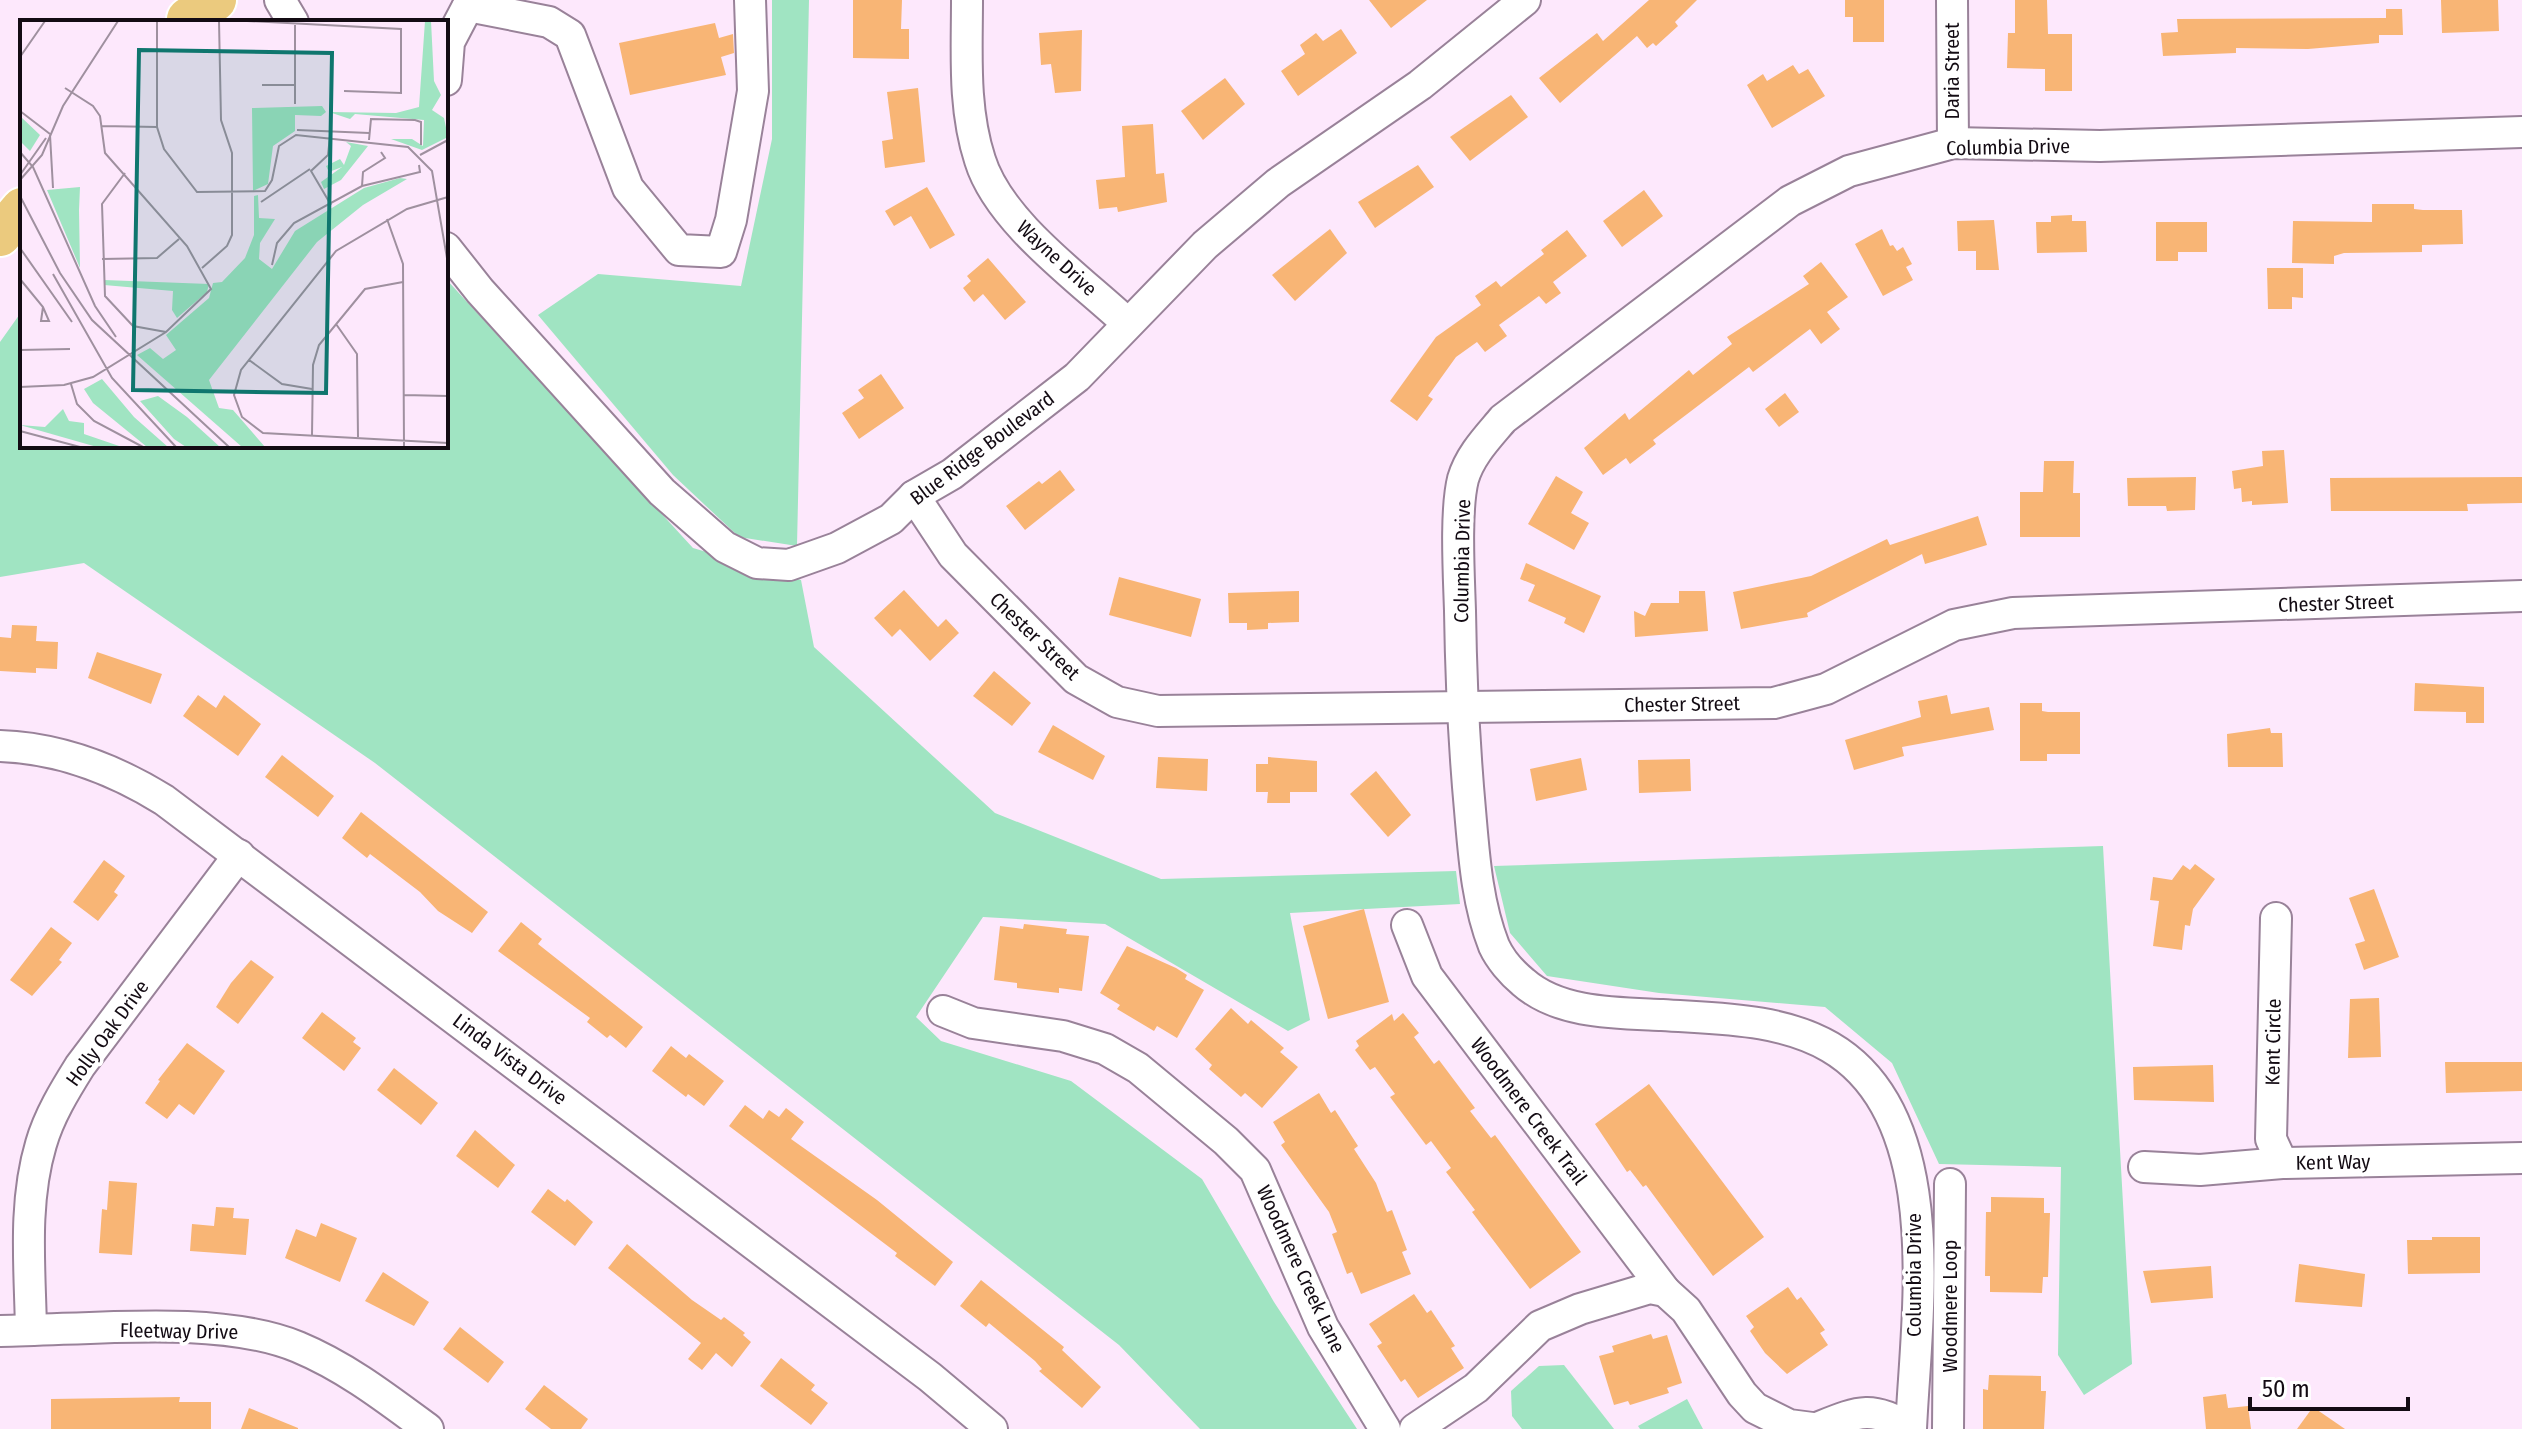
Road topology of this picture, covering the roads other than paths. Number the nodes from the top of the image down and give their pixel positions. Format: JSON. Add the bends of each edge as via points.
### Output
{"nodes":[{"id":1,"x":280,"y":0,"type":"edge"},
{"id":2,"x":750,"y":0,"type":"edge"},
{"id":3,"x":967,"y":0,"type":"edge"},
{"id":4,"x":1525,"y":0,"type":"edge"},
{"id":5,"x":1952,"y":0,"type":"edge"},
{"id":6,"x":469,"y":3,"type":"edge"},
{"id":7,"x":292,"y":20,"type":"edge"},
{"id":8,"x":448,"y":55,"type":"edge"},
{"id":9,"x":2522,"y":132,"type":"edge"},
{"id":10,"x":1953,"y":143,"type":"junction"},
{"id":11,"x":20,"y":211,"type":"edge"},
{"id":12,"x":0,"y":235,"type":"edge"},
{"id":13,"x":448,"y":250,"type":"edge"},
{"id":14,"x":1127,"y":323,"type":"junction"},
{"id":15,"x":914,"y":496,"type":"junction"},
{"id":16,"x":2522,"y":596,"type":"edge"},
{"id":17,"x":1462,"y":708,"type":"junction"},
{"id":18,"x":0,"y":746,"type":"edge"},
{"id":19,"x":239,"y":855,"type":"junction"},
{"id":20,"x":2276,"y":918,"type":"dead end"},
{"id":21,"x":1407,"y":925,"type":"dead end"},
{"id":22,"x":943,"y":1011,"type":"dead end"},
{"id":23,"x":2522,"y":1158,"type":"edge"},
{"id":24,"x":2282,"y":1163,"type":"junction"},
{"id":25,"x":2144,"y":1167,"type":"dead end"},
{"id":26,"x":1950,"y":1184,"type":"dead end"},
{"id":27,"x":1665,"y":1291,"type":"junction"},
{"id":28,"x":31,"y":1330,"type":"junction"},
{"id":29,"x":0,"y":1331,"type":"edge"},
{"id":30,"x":1819,"y":1428,"type":"edge"},
{"id":31,"x":428,"y":1429,"type":"edge"},
{"id":32,"x":992,"y":1429,"type":"edge"},
{"id":33,"x":1385,"y":1429,"type":"edge"},
{"id":34,"x":1415,"y":1429,"type":"edge"},
{"id":35,"x":1910,"y":1429,"type":"edge"},
{"id":36,"x":1948,"y":1429,"type":"edge"}],
"edges":[{"from":1,"to":7,"type":"street"},
{"from":2,"to":6,"type":"street","via":[[753,91],[721,252],[679,250],[628,188],[570,35],[549,22]]},
{"from":3,"to":14,"type":"street","name":"Wayne Drive","via":[[967,98],[980,161],[1009,213]]},
{"from":4,"to":14,"type":"street","name":"Blue Ridge Boulevard","via":[[1420,85],[1278,183],[1205,245]]},
{"from":5,"to":10,"type":"street","name":"Daria Street"},
{"from":6,"to":8,"type":"street"},
{"from":9,"to":10,"type":"street","name":"Columbia Drive","via":[[2100,146]]},
{"from":10,"to":17,"type":"street","name":"Columbia Drive","via":[[1849,171],[1790,201],[1503,419],[1477,450],[1463,479]]},
{"from":11,"to":12,"type":"highway"},
{"from":13,"to":15,"type":"street","name":"Blue Ridge Boulevard","via":[[662,492],[725,547],[757,563],[789,565],[837,548],[891,519]]},
{"from":14,"to":15,"type":"street","name":"Blue Ridge Boulevard","via":[[1077,377],[952,474]]},
{"from":15,"to":17,"type":"street","name":"Chester Street","via":[[953,555],[1042,646],[1076,679],[1117,702],[1158,711]]},
{"from":16,"to":17,"type":"street","name":"Chester Street","via":[[2013,613],[1954,625],[1826,689],[1774,703]]},
{"from":17,"to":35,"type":"street","name":"Columbia Drive","via":[[1481,904],[1495,950],[1524,983],[1554,999],[1601,1012],[1744,1021],[1781,1029],[1831,1047],[1874,1086],[1901,1138],[1917,1222]]},
{"from":18,"to":19,"type":"street","name":"Linda Vista Drive","via":[[49,751],[112,772],[164,800]]},
{"from":19,"to":28,"type":"street","name":"Holly Oak Drive","via":[[80,1066],[41,1142],[29,1226]]},
{"from":19,"to":32,"type":"street","name":"Linda Vista Drive"},
{"from":20,"to":24,"type":"street","name":"Kent Circle","via":[[2271,1139]]},
{"from":21,"to":27,"type":"street","name":"Woodmere Creek Trail","via":[[1427,976]]},
{"from":22,"to":33,"type":"street","name":"Woodmere Creek Lane","via":[[973,1023],[1063,1036],[1105,1049],[1138,1068],[1226,1141],[1255,1170],[1323,1327]]},
{"from":23,"to":24,"type":"street","name":"Kent Way"},
{"from":24,"to":25,"type":"street","name":"Kent Way","via":[[2200,1170]]},
{"from":26,"to":36,"type":"street","name":"Woodmere Loop"},
{"from":27,"to":30,"type":"street","name":"Woodmere Creek Trail","via":[[1686,1310],[1755,1408],[1789,1425]]},
{"from":27,"to":34,"type":"street","via":[[1639,1290],[1558,1316],[1540,1326],[1463,1398]]},
{"from":28,"to":29,"type":"street","name":"Fleetway Drive"},
{"from":28,"to":31,"type":"street","name":"Fleetway Drive","via":[[204,1328],[266,1336],[355,1376]]},
{"from":30,"to":35,"type":"street","via":[[1851,1414],[1885,1413]]}]}
